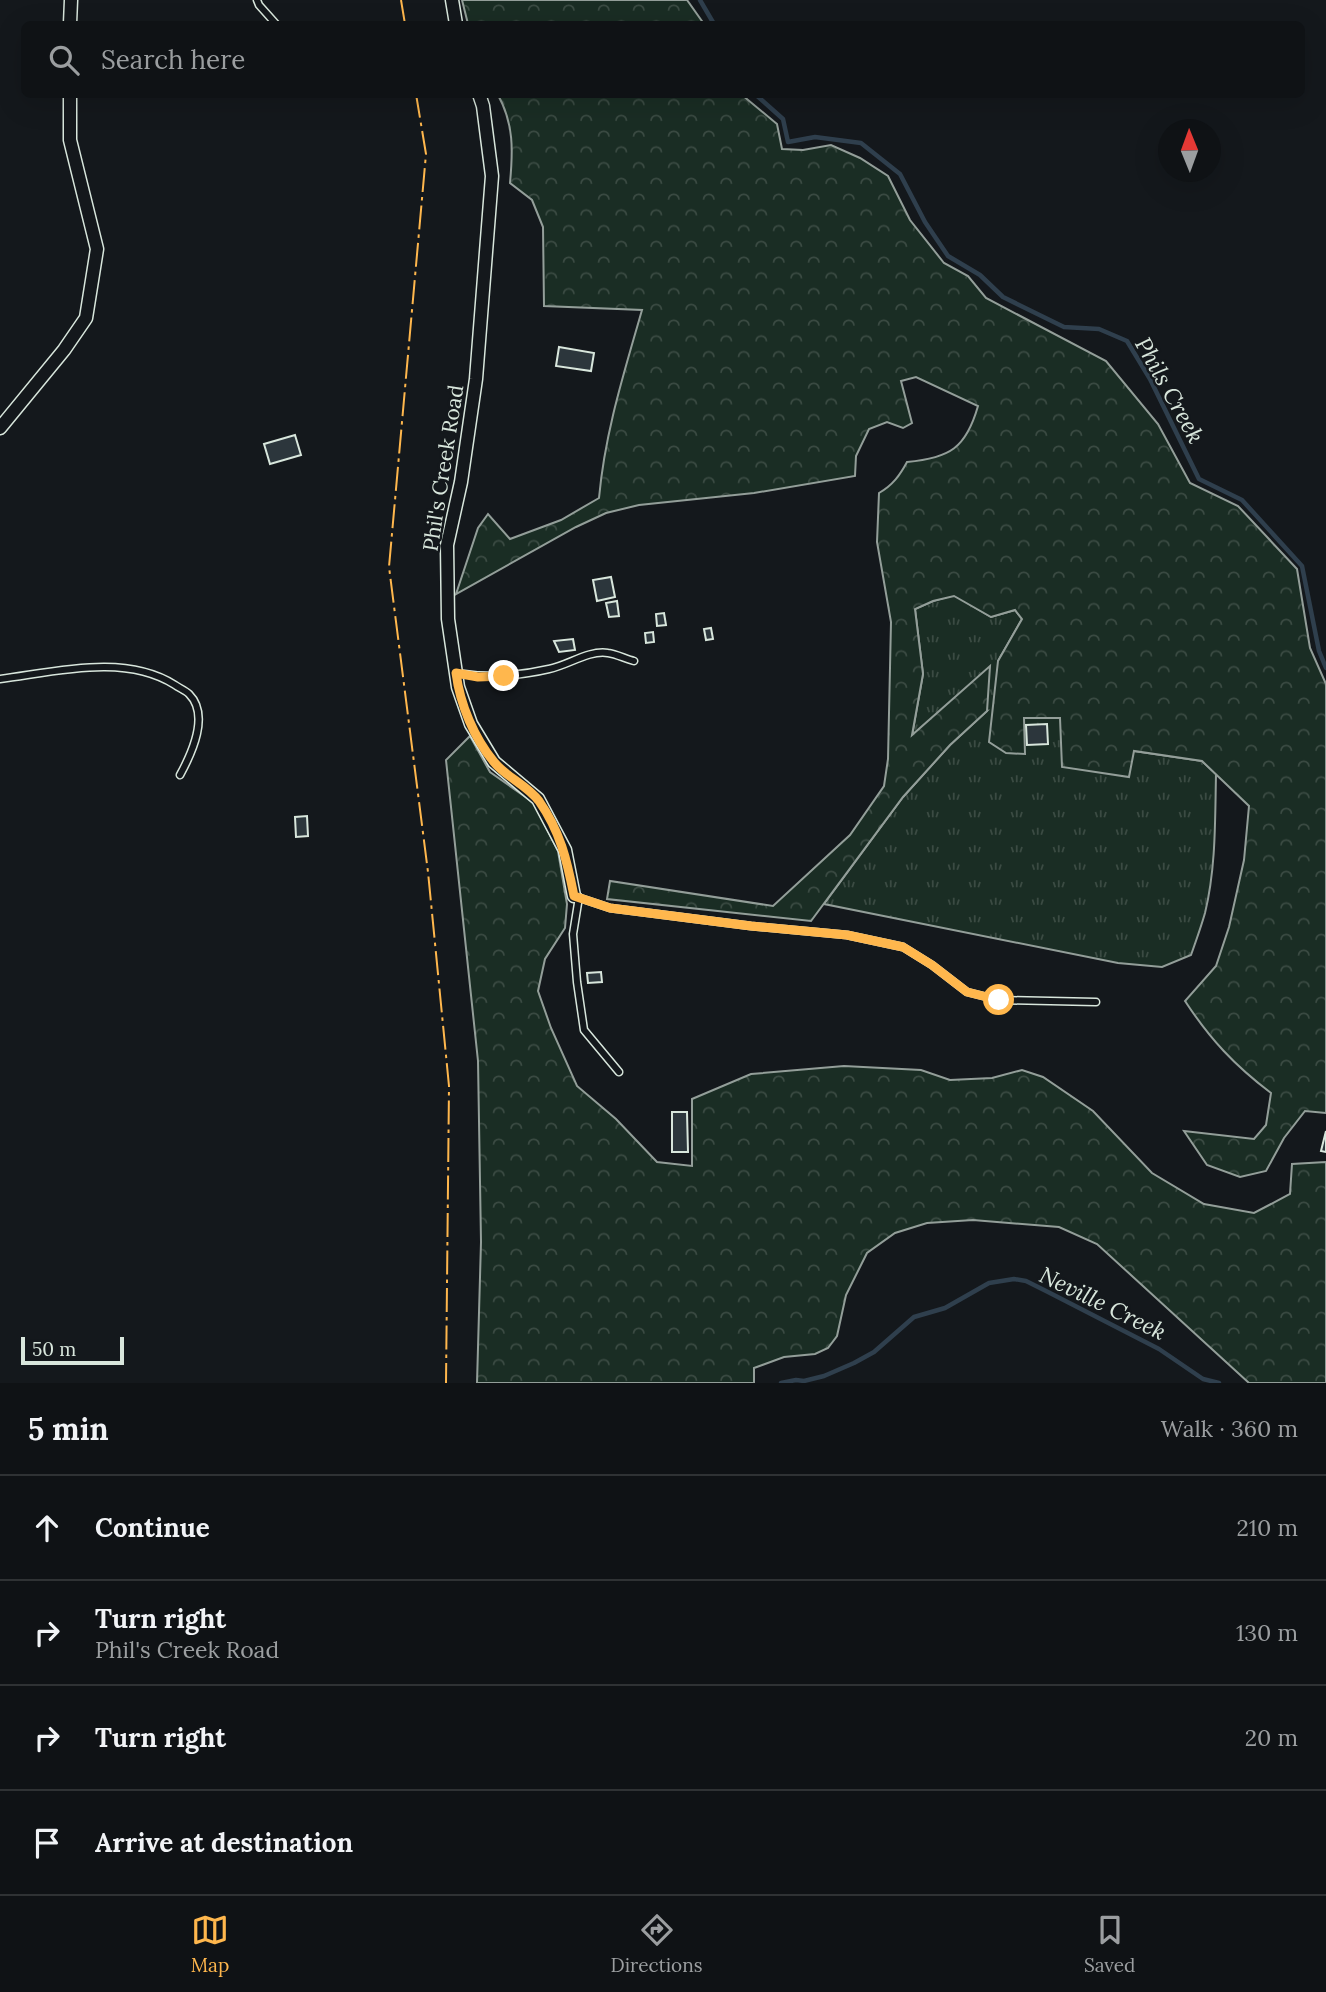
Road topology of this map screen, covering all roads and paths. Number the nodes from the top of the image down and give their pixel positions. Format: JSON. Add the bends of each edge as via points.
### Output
{"nodes":[{"id":1,"x":71,"y":0,"type":"edge"},
{"id":2,"x":257,"y":0,"type":"edge"},
{"id":3,"x":452,"y":0,"type":"edge"},
{"id":4,"x":70,"y":21,"type":"edge"},
{"id":5,"x":273,"y":21,"type":"edge"},
{"id":6,"x":456,"y":21,"type":"edge"},
{"id":7,"x":70,"y":98,"type":"edge"},
{"id":8,"x":481,"y":98,"type":"edge"},
{"id":9,"x":0,"y":428,"type":"edge"},
{"id":10,"x":634,"y":661,"type":"dead end"},
{"id":11,"x":456,"y":673,"type":"junction"},
{"id":12,"x":0,"y":679,"type":"edge"},
{"id":13,"x":180,"y":775,"type":"dead end"},
{"id":14,"x":577,"y":897,"type":"junction"},
{"id":15,"x":1096,"y":1002,"type":"dead end"},
{"id":16,"x":620,"y":1072,"type":"dead end"}],
"edges":[{"from":1,"to":4,"type":"street"},
{"from":2,"to":5,"type":"lane"},
{"from":3,"to":6,"type":"street"},
{"from":7,"to":9,"type":"street","via":[[70,141],[97,249],[86,318]]},
{"from":8,"to":11,"type":"street","name":"Phil's Creek Road","via":[[492,176],[476,379],[447,545],[448,619]]},
{"from":10,"to":11,"type":"lane","via":[[606,653],[533,672],[478,677]]},
{"from":11,"to":14,"type":"street","name":"Phil's Creek Road","via":[[471,724],[494,762],[538,799],[565,850]]},
{"from":12,"to":13,"type":"lane","via":[[85,668],[127,668],[163,677],[189,694],[198,711],[197,737]]},
{"from":14,"to":15,"type":"lane","via":[[610,908],[847,935],[903,947],[967,992],[999,1000]]},
{"from":14,"to":16,"type":"lane","via":[[573,934],[584,1030]]}]}
